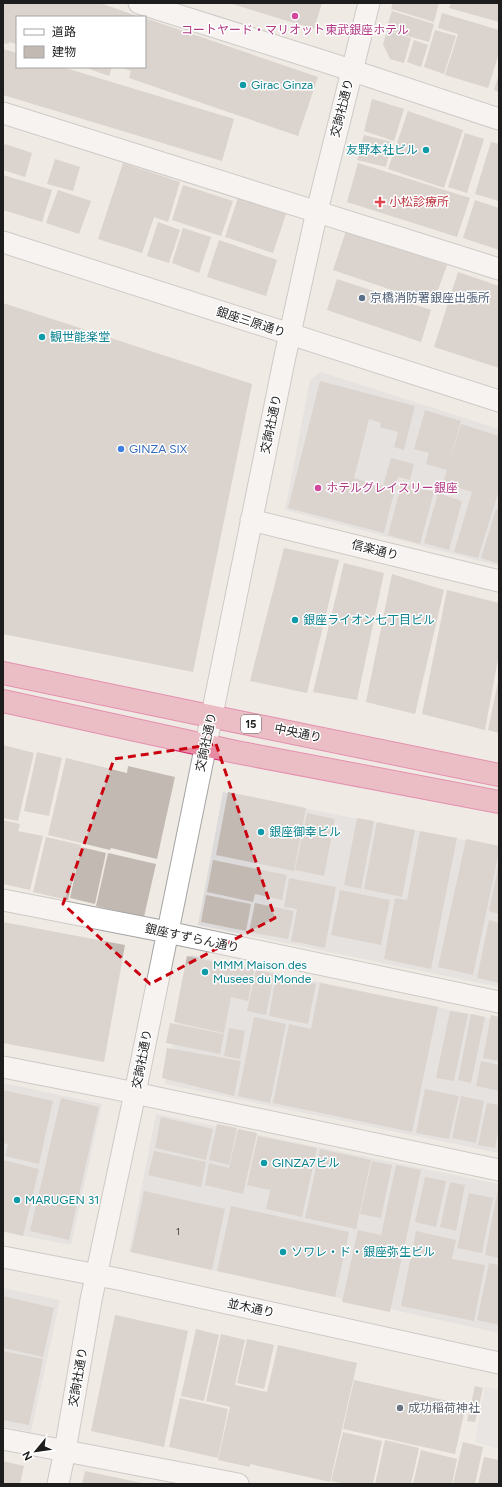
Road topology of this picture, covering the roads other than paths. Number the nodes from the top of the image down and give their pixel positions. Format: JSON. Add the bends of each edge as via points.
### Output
{"nodes":[{"id":1,"x":138,"y":3,"type":"edge"},
{"id":2,"x":370,"y":3,"type":"edge"},
{"id":3,"x":351,"y":71,"type":"junction"},
{"id":4,"x":3,"y":113,"type":"edge"},
{"id":5,"x":499,"y":119,"type":"edge"},
{"id":6,"x":317,"y":211,"type":"junction"},
{"id":7,"x":3,"y":242,"type":"edge"},
{"id":8,"x":499,"y":269,"type":"edge"},
{"id":9,"x":290,"y":335,"type":"junction"},
{"id":10,"x":499,"y":401,"type":"edge"},
{"id":11,"x":251,"y":520,"type":"junction"},
{"id":12,"x":499,"y":581,"type":"edge"},
{"id":13,"x":3,"y":673,"type":"edge"},
{"id":14,"x":3,"y":702,"type":"edge"},
{"id":15,"x":211,"y":717,"type":"junction"},
{"id":16,"x":205,"y":745,"type":"junction"},
{"id":17,"x":499,"y":774,"type":"edge"},
{"id":18,"x":499,"y":802,"type":"edge"},
{"id":19,"x":3,"y":900,"type":"edge"},
{"id":20,"x":167,"y":932,"type":"junction"},
{"id":21,"x":499,"y":1002,"type":"edge"},
{"id":22,"x":3,"y":1067,"type":"edge"},
{"id":23,"x":135,"y":1093,"type":"junction"},
{"id":24,"x":499,"y":1170,"type":"edge"},
{"id":25,"x":3,"y":1257,"type":"edge"},
{"id":26,"x":96,"y":1275,"type":"junction"},
{"id":27,"x":499,"y":1362,"type":"edge"},
{"id":28,"x":3,"y":1438,"type":"edge"},
{"id":29,"x":66,"y":1451,"type":"junction"},
{"id":30,"x":58,"y":1484,"type":"edge"},
{"id":31,"x":238,"y":1484,"type":"edge"}],
"edges":[{"from":1,"to":3,"type":"street"},
{"from":2,"to":3,"type":"street","name":"交詢社通り"},
{"from":3,"to":5,"type":"street"},
{"from":3,"to":6,"type":"street","name":"交詢社通り"},
{"from":4,"to":6,"type":"street"},
{"from":6,"to":8,"type":"street"},
{"from":6,"to":9,"type":"street","name":"交詢社通り"},
{"from":7,"to":9,"type":"street","name":"銀座三原通り"},
{"from":9,"to":10,"type":"street","name":"銀座三原通り"},
{"from":9,"to":11,"type":"street","name":"交詢社通り"},
{"from":11,"to":12,"type":"street","name":"信楽通り"},
{"from":11,"to":15,"type":"street","name":"交詢社通り"},
{"from":13,"to":15,"type":"highway","name":"中央通り","number":"15"},
{"from":14,"to":16,"type":"highway"},
{"from":15,"to":16,"type":"street","name":"交詢社通り"},
{"from":15,"to":17,"type":"highway","name":"中央通り","number":"15"},
{"from":16,"to":18,"type":"highway"},
{"from":16,"to":20,"type":"street","name":"交詢社通り"},
{"from":19,"to":20,"type":"street","name":"銀座すずらん通り"},
{"from":20,"to":21,"type":"street","name":"銀座すずらん通り"},
{"from":20,"to":23,"type":"street","name":"交詢社通り"},
{"from":22,"to":23,"type":"street"},
{"from":23,"to":24,"type":"street"},
{"from":23,"to":26,"type":"street","name":"交詢社通り"},
{"from":25,"to":26,"type":"street","name":"並木通り"},
{"from":26,"to":27,"type":"street","name":"並木通り"},
{"from":26,"to":29,"type":"street","name":"交詢社通り"},
{"from":28,"to":29,"type":"street"},
{"from":29,"to":30,"type":"street","name":"交詢社通り"},
{"from":29,"to":31,"type":"street"}]}
